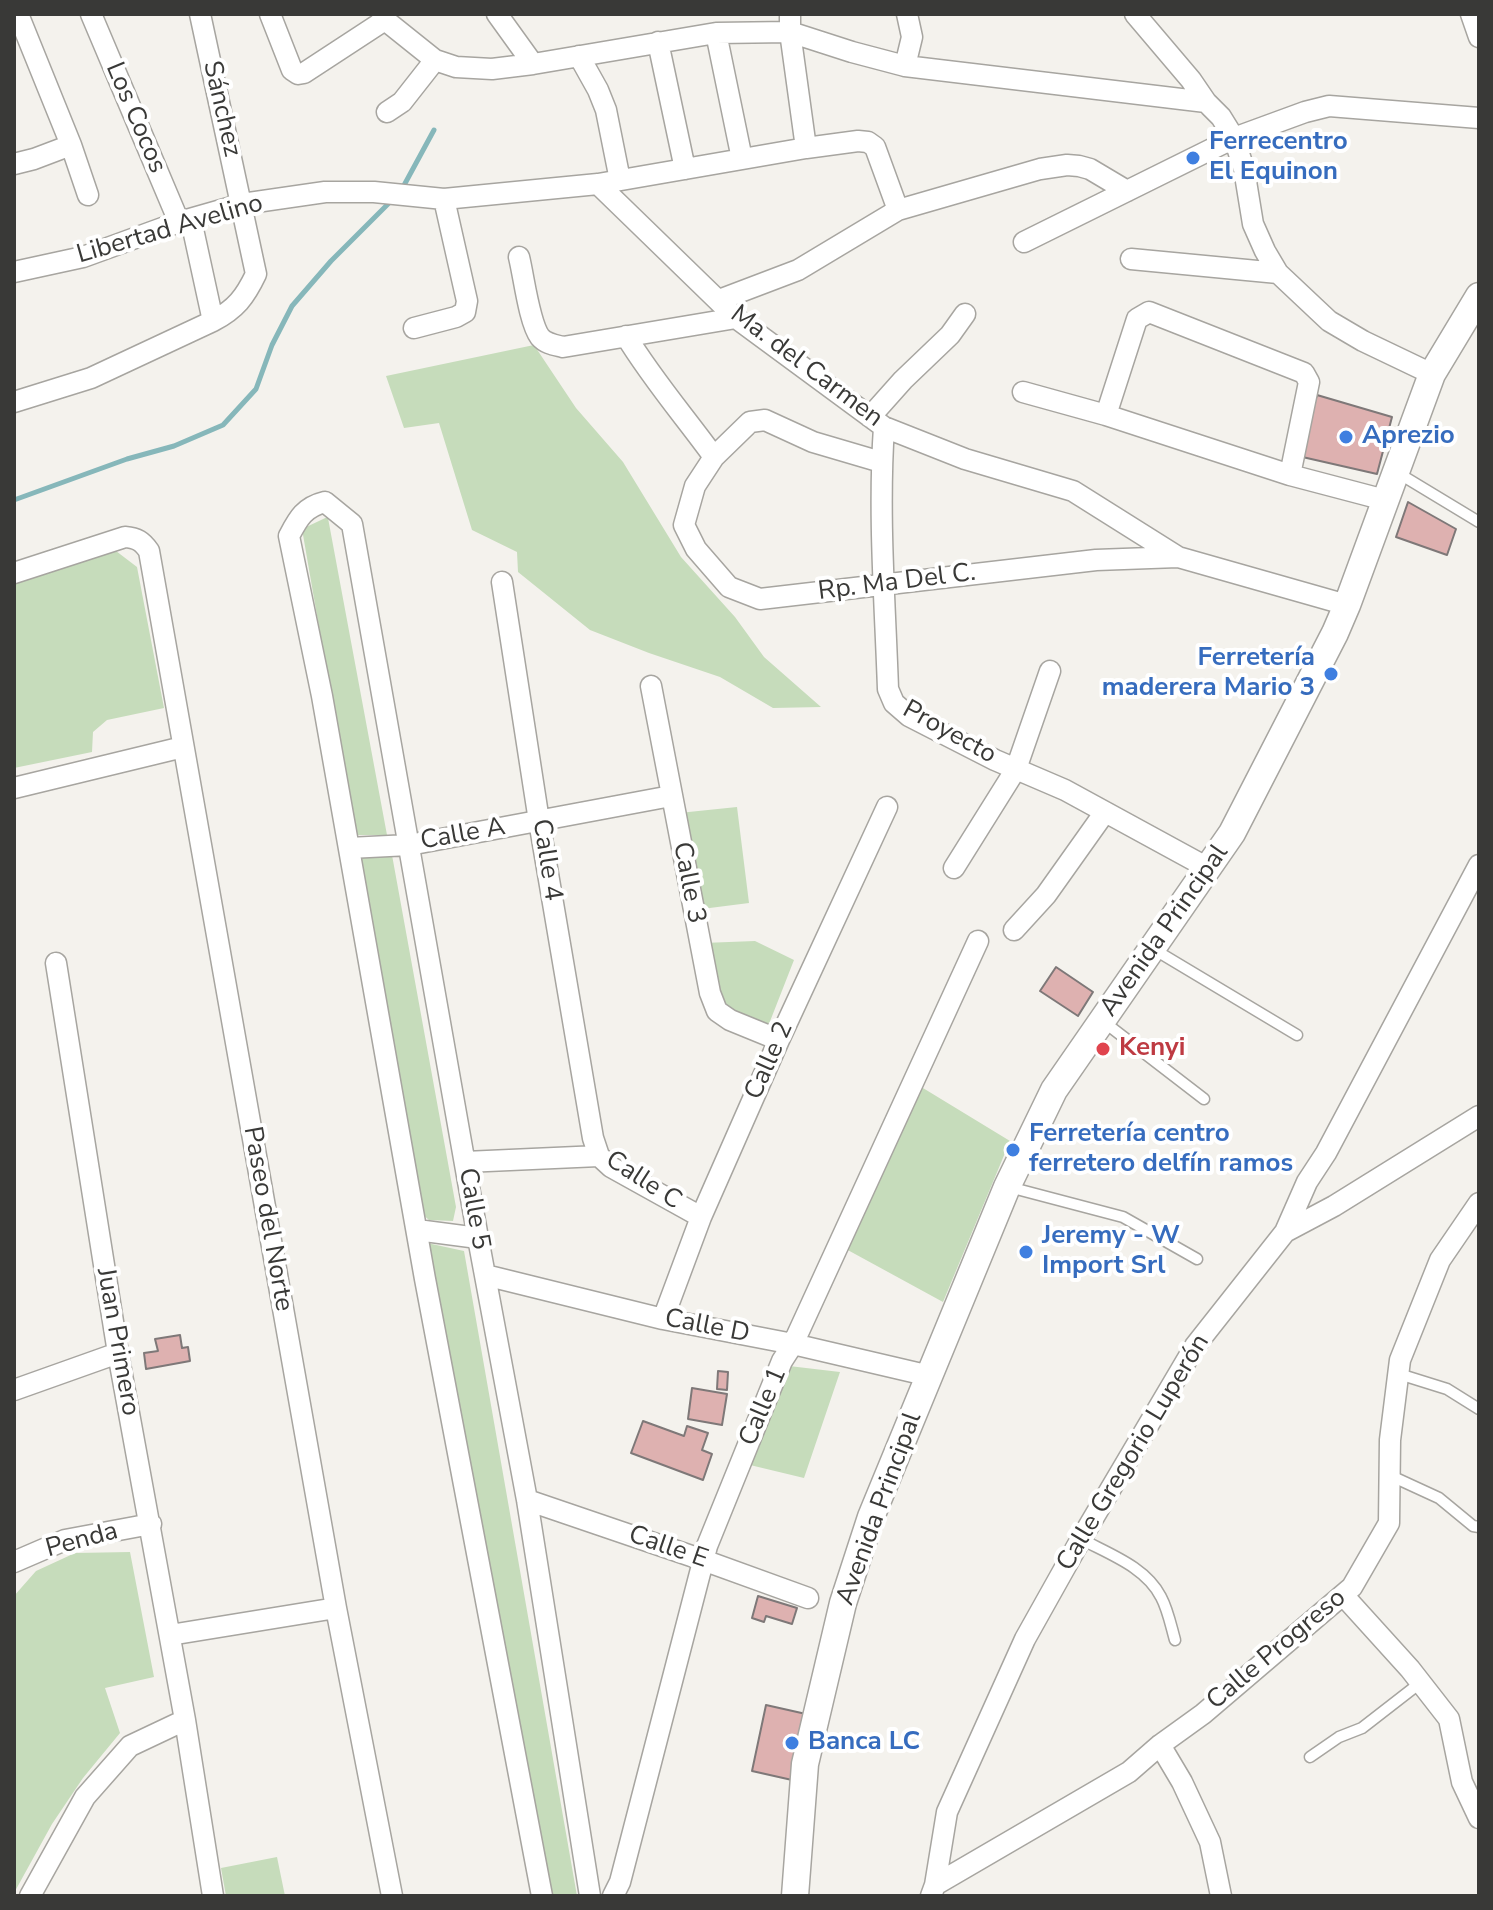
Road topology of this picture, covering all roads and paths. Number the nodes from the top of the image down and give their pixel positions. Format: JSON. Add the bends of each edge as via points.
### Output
{"nodes":[{"id":1,"x":18,"y":14,"type":"edge"},
{"id":2,"x":91,"y":14,"type":"edge"},
{"id":3,"x":200,"y":14,"type":"edge"},
{"id":4,"x":270,"y":14,"type":"edge"},
{"id":5,"x":497,"y":14,"type":"edge"},
{"id":6,"x":907,"y":14,"type":"edge"},
{"id":7,"x":1135,"y":14,"type":"edge"},
{"id":8,"x":1471,"y":14,"type":"edge"},
{"id":9,"x":383,"y":17,"type":"edge"},
{"id":10,"x":790,"y":23,"type":"edge"},
{"id":11,"x":716,"y":33,"type":"junction"},
{"id":12,"x":1479,"y":37,"type":"edge"},
{"id":13,"x":658,"y":42,"type":"junction"},
{"id":14,"x":579,"y":56,"type":"junction"},
{"id":15,"x":435,"y":60,"type":"junction"},
{"id":16,"x":533,"y":64,"type":"junction"},
{"id":17,"x":905,"y":66,"type":"junction"},
{"id":18,"x":1206,"y":102,"type":"junction"},
{"id":19,"x":387,"y":112,"type":"dead end"},
{"id":20,"x":1479,"y":118,"type":"edge"},
{"id":21,"x":1234,"y":138,"type":"junction"},
{"id":22,"x":71,"y":145,"type":"junction"},
{"id":23,"x":806,"y":148,"type":"junction"},
{"id":24,"x":742,"y":159,"type":"junction"},
{"id":25,"x":14,"y":164,"type":"edge"},
{"id":26,"x":685,"y":169,"type":"junction"},
{"id":27,"x":620,"y":180,"type":"junction"},
{"id":28,"x":598,"y":184,"type":"junction"},
{"id":29,"x":1127,"y":191,"type":"junction"},
{"id":30,"x":88,"y":195,"type":"dead end"},
{"id":31,"x":444,"y":199,"type":"junction"},
{"id":32,"x":242,"y":204,"type":"junction"},
{"id":33,"x":898,"y":210,"type":"junction"},
{"id":34,"x":185,"y":221,"type":"junction"},
{"id":35,"x":1024,"y":242,"type":"dead end"},
{"id":36,"x":519,"y":257,"type":"dead end"},
{"id":37,"x":1131,"y":259,"type":"dead end"},
{"id":38,"x":14,"y":272,"type":"edge"},
{"id":39,"x":1278,"y":273,"type":"junction"},
{"id":40,"x":1479,"y":296,"type":"edge"},
{"id":41,"x":719,"y":300,"type":"junction"},
{"id":42,"x":965,"y":314,"type":"dead end"},
{"id":43,"x":736,"y":318,"type":"junction"},
{"id":44,"x":213,"y":321,"type":"junction"},
{"id":45,"x":414,"y":328,"type":"dead end"},
{"id":46,"x":626,"y":336,"type":"junction"},
{"id":47,"x":1432,"y":374,"type":"junction"},
{"id":48,"x":1023,"y":392,"type":"dead end"},
{"id":49,"x":14,"y":402,"type":"edge"},
{"id":50,"x":1106,"y":415,"type":"junction"},
{"id":51,"x":877,"y":422,"type":"junction"},
{"id":52,"x":714,"y":457,"type":"junction"},
{"id":53,"x":881,"y":462,"type":"junction"},
{"id":54,"x":1396,"y":472,"type":"junction"},
{"id":55,"x":1290,"y":475,"type":"junction"},
{"id":56,"x":1385,"y":500,"type":"junction"},
{"id":57,"x":1479,"y":522,"type":"edge"},
{"id":58,"x":1178,"y":557,"type":"junction"},
{"id":59,"x":14,"y":573,"type":"edge"},
{"id":60,"x":502,"y":582,"type":"dead end"},
{"id":61,"x":884,"y":584,"type":"junction"},
{"id":62,"x":1347,"y":605,"type":"junction"},
{"id":63,"x":1050,"y":671,"type":"dead end"},
{"id":64,"x":651,"y":686,"type":"dead end"},
{"id":65,"x":183,"y":747,"type":"junction"},
{"id":66,"x":1016,"y":769,"type":"junction"},
{"id":67,"x":14,"y":788,"type":"edge"},
{"id":68,"x":671,"y":796,"type":"junction"},
{"id":69,"x":887,"y":807,"type":"dead end"},
{"id":70,"x":1105,"y":812,"type":"junction"},
{"id":71,"x":539,"y":821,"type":"junction"},
{"id":72,"x":409,"y":845,"type":"junction"},
{"id":73,"x":349,"y":848,"type":"junction"},
{"id":74,"x":1479,"y":865,"type":"edge"},
{"id":75,"x":954,"y":868,"type":"dead end"},
{"id":76,"x":1208,"y":868,"type":"junction"},
{"id":77,"x":1014,"y":930,"type":"dead end"},
{"id":78,"x":978,"y":941,"type":"dead end"},
{"id":79,"x":1153,"y":948,"type":"junction"},
{"id":80,"x":56,"y":963,"type":"dead end"},
{"id":81,"x":1102,"y":1021,"type":"junction"},
{"id":82,"x":1297,"y":1035,"type":"dead end"},
{"id":83,"x":779,"y":1040,"type":"junction"},
{"id":84,"x":1204,"y":1099,"type":"dead end"},
{"id":85,"x":1479,"y":1116,"type":"edge"},
{"id":86,"x":596,"y":1147,"type":"junction"},
{"id":87,"x":465,"y":1162,"type":"junction"},
{"id":88,"x":1007,"y":1187,"type":"junction"},
{"id":89,"x":1479,"y":1203,"type":"edge"},
{"id":90,"x":701,"y":1217,"type":"junction"},
{"id":91,"x":417,"y":1230,"type":"junction"},
{"id":92,"x":1285,"y":1232,"type":"junction"},
{"id":93,"x":478,"y":1238,"type":"junction"},
{"id":94,"x":1197,"y":1259,"type":"dead end"},
{"id":95,"x":485,"y":1275,"type":"junction"},
{"id":96,"x":663,"y":1319,"type":"junction"},
{"id":97,"x":793,"y":1344,"type":"junction"},
{"id":98,"x":118,"y":1353,"type":"junction"},
{"id":99,"x":1399,"y":1374,"type":"junction"},
{"id":100,"x":930,"y":1376,"type":"junction"},
{"id":101,"x":14,"y":1390,"type":"edge"},
{"id":102,"x":1479,"y":1409,"type":"edge"},
{"id":103,"x":1389,"y":1475,"type":"junction"},
{"id":104,"x":527,"y":1500,"type":"junction"},
{"id":105,"x":151,"y":1524,"type":"junction"},
{"id":106,"x":1479,"y":1527,"type":"edge"},
{"id":107,"x":1081,"y":1539,"type":"junction"},
{"id":108,"x":703,"y":1560,"type":"junction"},
{"id":109,"x":14,"y":1562,"type":"edge"},
{"id":110,"x":1343,"y":1595,"type":"junction"},
{"id":111,"x":808,"y":1598,"type":"dead end"},
{"id":112,"x":336,"y":1608,"type":"junction"},
{"id":113,"x":170,"y":1635,"type":"junction"},
{"id":114,"x":1175,"y":1640,"type":"dead end"},
{"id":115,"x":1420,"y":1683,"type":"junction"},
{"id":116,"x":185,"y":1720,"type":"junction"},
{"id":117,"x":1160,"y":1745,"type":"junction"},
{"id":118,"x":1310,"y":1757,"type":"dead end"},
{"id":119,"x":1479,"y":1818,"type":"edge"},
{"id":120,"x":933,"y":1891,"type":"edge"},
{"id":121,"x":30,"y":1896,"type":"edge"},
{"id":122,"x":213,"y":1896,"type":"edge"},
{"id":123,"x":392,"y":1896,"type":"edge"},
{"id":124,"x":542,"y":1896,"type":"edge"},
{"id":125,"x":590,"y":1896,"type":"edge"},
{"id":126,"x":613,"y":1896,"type":"edge"},
{"id":127,"x":795,"y":1896,"type":"edge"},
{"id":128,"x":1221,"y":1896,"type":"edge"}],
"edges":[{"from":1,"to":22,"type":"street"},
{"from":2,"to":34,"type":"street","name":"Los Cocos"},
{"from":3,"to":32,"type":"street","name":"Sánchez"},
{"from":4,"to":9,"type":"street","via":[[298,74]]},
{"from":5,"to":16,"type":"street"},
{"from":6,"to":17,"type":"street","via":[[912,37]]},
{"from":7,"to":18,"type":"street"},
{"from":8,"to":12,"type":"street"},
{"from":9,"to":15,"type":"street"},
{"from":10,"to":11,"type":"street"},
{"from":10,"to":17,"type":"street","via":[[852,52]]},
{"from":10,"to":23,"type":"street"},
{"from":11,"to":13,"type":"street"},
{"from":11,"to":24,"type":"street"},
{"from":13,"to":14,"type":"street"},
{"from":13,"to":26,"type":"street"},
{"from":14,"to":16,"type":"street"},
{"from":14,"to":27,"type":"street","via":[[606,110]]},
{"from":15,"to":16,"type":"street","via":[[492,69]]},
{"from":15,"to":19,"type":"street","via":[[402,102]]},
{"from":17,"to":18,"type":"street"},
{"from":18,"to":21,"type":"street"},
{"from":20,"to":21,"type":"street","via":[[1329,106]]},
{"from":21,"to":29,"type":"street"},
{"from":21,"to":39,"type":"street","via":[[1253,224]]},
{"from":22,"to":25,"type":"street"},
{"from":22,"to":30,"type":"street"},
{"from":23,"to":24,"type":"street","name":"Libertad Avelino"},
{"from":23,"to":33,"type":"street","name":"Libertad Avelino","via":[[868,142],[875,147]]},
{"from":24,"to":26,"type":"street","name":"Libertad Avelino"},
{"from":26,"to":27,"type":"street","name":"Libertad Avelino"},
{"from":27,"to":28,"type":"street","name":"Libertad Avelino"},
{"from":28,"to":31,"type":"street","name":"Libertad Avelino"},
{"from":28,"to":41,"type":"street","name":"Ma. del Carmen"},
{"from":29,"to":33,"type":"street","via":[[1090,169],[1067,165]]},
{"from":29,"to":35,"type":"street"},
{"from":31,"to":32,"type":"street","name":"Libertad Avelino","via":[[325,192]]},
{"from":31,"to":45,"type":"street","via":[[465,312]]},
{"from":32,"to":34,"type":"street","name":"Libertad Avelino"},
{"from":32,"to":44,"type":"street","name":"Sánchez","via":[[256,274],[232,311]]},
{"from":33,"to":41,"type":"street","via":[[798,270]]},
{"from":34,"to":38,"type":"street","name":"Libertad Avelino","via":[[83,257]]},
{"from":34,"to":44,"type":"street","name":"Los Cocos"},
{"from":36,"to":46,"type":"street","via":[[541,339],[563,347]]},
{"from":37,"to":39,"type":"street"},
{"from":39,"to":47,"type":"street","via":[[1329,321]]},
{"from":40,"to":47,"type":"street","name":"Avenida Principal"},
{"from":41,"to":43,"type":"street","name":"Ma. del Carmen"},
{"from":42,"to":51,"type":"street","via":[[913,370]]},
{"from":43,"to":46,"type":"street"},
{"from":43,"to":51,"type":"street","name":"Ma. del Carmen"},
{"from":44,"to":49,"type":"street","name":"Sánchez","via":[[91,378]]},
{"from":46,"to":52,"type":"street"},
{"from":47,"to":54,"type":"street","name":"Avenida Principal"},
{"from":48,"to":50,"type":"street"},
{"from":50,"to":55,"type":"street"},
{"from":50,"to":55,"type":"street","via":[[1137,319],[1149,312],[1304,373],[1309,382]]},
{"from":51,"to":53,"type":"street","name":"Proyecto"},
{"from":51,"to":58,"type":"street","name":"Ma. del Carmen","via":[[965,459],[1073,491]]},
{"from":52,"to":53,"type":"street","via":[[750,422],[765,420],[813,442]]},
{"from":52,"to":61,"type":"street","name":"Rp. Ma Del C.","via":[[695,486],[684,525],[696,549],[729,587],[760,599]]},
{"from":53,"to":61,"type":"street","name":"Proyecto"},
{"from":54,"to":56,"type":"street","name":"Avenida Principal"},
{"from":54,"to":57,"type":"lane"},
{"from":55,"to":56,"type":"street"},
{"from":56,"to":62,"type":"street","name":"Avenida Principal"},
{"from":58,"to":61,"type":"street","name":"Rp. Ma Del C.","via":[[1096,560]]},
{"from":58,"to":62,"type":"street"},
{"from":59,"to":65,"type":"street","name":"Paseo del Norte","via":[[125,537],[143,542],[149,551]]},
{"from":60,"to":71,"type":"street","name":"Calle 4"},
{"from":61,"to":66,"type":"street","name":"Proyecto","via":[[888,689],[894,703],[909,716]]},
{"from":62,"to":76,"type":"street","name":"Avenida Principal","via":[[1232,833]]},
{"from":63,"to":66,"type":"street"},
{"from":64,"to":68,"type":"street","name":"Calle 3"},
{"from":65,"to":67,"type":"street"},
{"from":65,"to":112,"type":"street","name":"Paseo del Norte"},
{"from":66,"to":70,"type":"street","name":"Proyecto"},
{"from":66,"to":75,"type":"street"},
{"from":68,"to":71,"type":"street","name":"Calle A"},
{"from":68,"to":83,"type":"street","name":"Calle 3","via":[[717,1011]]},
{"from":69,"to":83,"type":"street","name":"Calle 2"},
{"from":70,"to":76,"type":"street","name":"Proyecto"},
{"from":70,"to":77,"type":"street"},
{"from":71,"to":72,"type":"street","name":"Calle A"},
{"from":71,"to":86,"type":"street","name":"Calle 4"},
{"from":72,"to":73,"type":"street","name":"Calle A"},
{"from":72,"to":73,"type":"street","name":"Calle 5","via":[[352,524],[325,502],[301,513],[289,536]]},
{"from":72,"to":87,"type":"street","name":"Calle 5"},
{"from":73,"to":91,"type":"street"},
{"from":74,"to":92,"type":"street","name":"Calle Gregorio Luperón"},
{"from":76,"to":79,"type":"street","name":"Avenida Principal"},
{"from":78,"to":97,"type":"street","name":"Calle 1"},
{"from":79,"to":81,"type":"street","name":"Avenida Principal"},
{"from":79,"to":82,"type":"lane"},
{"from":80,"to":98,"type":"street","name":"Juan Primero"},
{"from":81,"to":84,"type":"lane"},
{"from":81,"to":88,"type":"street","name":"Avenida Principal","via":[[1054,1090]]},
{"from":83,"to":90,"type":"street","name":"Calle 2"},
{"from":85,"to":92,"type":"street"},
{"from":86,"to":87,"type":"street"},
{"from":86,"to":90,"type":"street","name":"Calle C","via":[[611,1167]]},
{"from":87,"to":93,"type":"street","name":"Calle 5"},
{"from":88,"to":94,"type":"lane","via":[[1123,1217]]},
{"from":88,"to":100,"type":"street","name":"Avenida Principal"},
{"from":89,"to":99,"type":"street","name":"Calle Progreso","via":[[1440,1260]]},
{"from":90,"to":96,"type":"street","name":"Calle 2"},
{"from":91,"to":93,"type":"street"},
{"from":91,"to":124,"type":"street"},
{"from":92,"to":107,"type":"street","name":"Calle Gregorio Luperón","via":[[1195,1346]]},
{"from":93,"to":95,"type":"street","name":"Calle 5"},
{"from":95,"to":96,"type":"street","name":"Calle D"},
{"from":95,"to":104,"type":"street","name":"Calle 5"},
{"from":96,"to":97,"type":"street","name":"Calle D"},
{"from":97,"to":100,"type":"street","name":"Calle D"},
{"from":97,"to":108,"type":"street","name":"Calle 1"},
{"from":98,"to":101,"type":"street"},
{"from":98,"to":105,"type":"street","name":"Juan Primero"},
{"from":99,"to":102,"type":"lane","via":[[1447,1389]]},
{"from":99,"to":103,"type":"street","name":"Calle Progreso"},
{"from":100,"to":127,"type":"street","name":"Avenida Principal","via":[[871,1517],[843,1603],[805,1764]]},
{"from":103,"to":106,"type":"lane","via":[[1439,1498]]},
{"from":103,"to":110,"type":"street","name":"Calle Progreso","via":[[1389,1523]]},
{"from":104,"to":108,"type":"street","name":"Calle E"},
{"from":104,"to":125,"type":"street","name":"Calle 5"},
{"from":105,"to":109,"type":"street","name":"Penda","via":[[65,1540]]},
{"from":105,"to":113,"type":"street","name":"Juan Primero"},
{"from":107,"to":114,"type":"lane","via":[[1130,1564],[1150,1581],[1161,1596]]},
{"from":107,"to":120,"type":"street","name":"Calle Gregorio Luperón","via":[[1025,1639],[947,1812]]},
{"from":108,"to":111,"type":"street","name":"Calle E"},
{"from":108,"to":126,"type":"street","name":"Calle 1"},
{"from":110,"to":115,"type":"street"},
{"from":110,"to":117,"type":"street","name":"Calle Progreso"},
{"from":112,"to":113,"type":"street"},
{"from":112,"to":123,"type":"street","name":"Paseo del Norte"},
{"from":113,"to":116,"type":"street","name":"Juan Primero"},
{"from":115,"to":118,"type":"lane","via":[[1362,1728]]},
{"from":115,"to":119,"type":"street","via":[[1449,1719],[1462,1782]]},
{"from":116,"to":121,"type":"street","via":[[130,1746],[85,1797]]},
{"from":116,"to":122,"type":"street","name":"Juan Primero"},
{"from":117,"to":120,"type":"street","name":"Calle Progreso","via":[[1129,1772]]},
{"from":117,"to":128,"type":"street","via":[[1210,1842]]}]}
